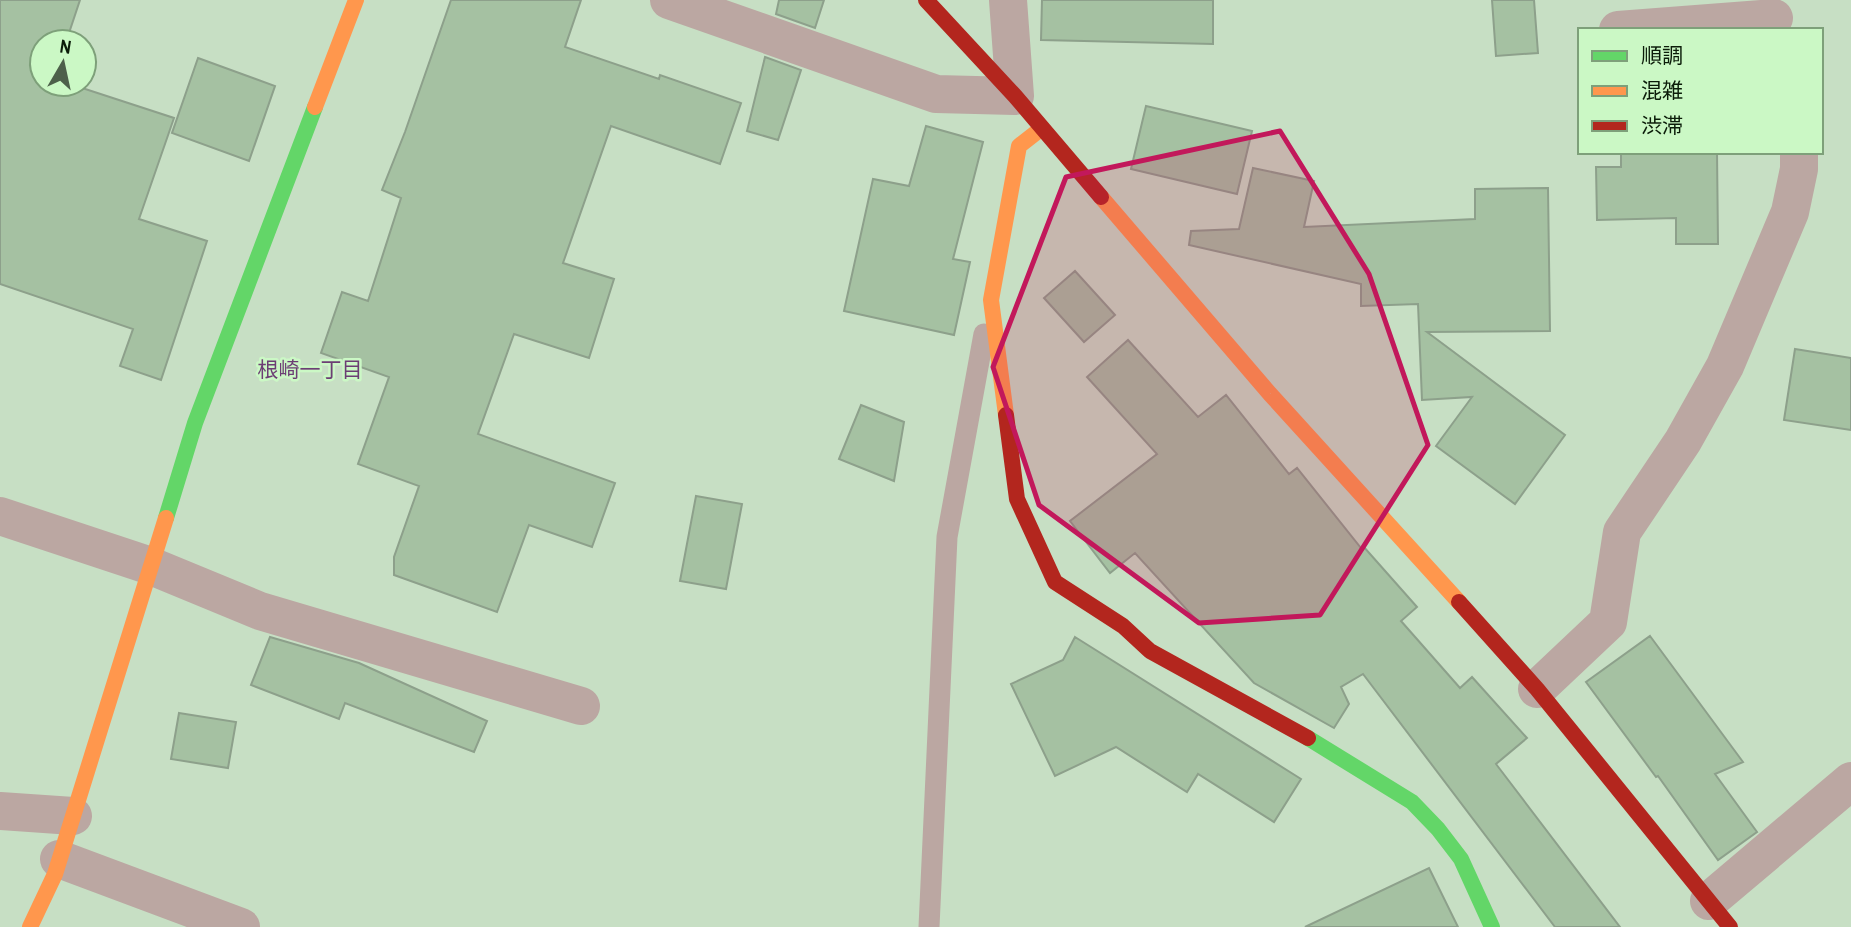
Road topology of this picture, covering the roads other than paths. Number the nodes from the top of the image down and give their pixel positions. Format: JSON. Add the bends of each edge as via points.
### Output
{"nodes":[{"id":1,"x":356,"y":0,"type":"edge"},
{"id":2,"x":668,"y":0,"type":"edge"},
{"id":3,"x":926,"y":0,"type":"edge"},
{"id":4,"x":1009,"y":0,"type":"edge"},
{"id":5,"x":1774,"y":16,"type":"edge"},
{"id":6,"x":1640,"y":28,"type":"edge"},
{"id":7,"x":1015,"y":96,"type":"junction"},
{"id":8,"x":1042,"y":128,"type":"junction"},
{"id":9,"x":1799,"y":154,"type":"edge"},
{"id":10,"x":990,"y":300,"type":"junction"},
{"id":11,"x":0,"y":516,"type":"edge"},
{"id":12,"x":151,"y":566,"type":"junction"},
{"id":13,"x":1536,"y":689,"type":"junction"},
{"id":14,"x":582,"y":706,"type":"dead end"},
{"id":15,"x":1851,"y":781,"type":"edge"},
{"id":16,"x":0,"y":811,"type":"edge"},
{"id":17,"x":73,"y":816,"type":"junction"},
{"id":18,"x":59,"y":859,"type":"junction"},
{"id":19,"x":1719,"y":914,"type":"edge"},
{"id":20,"x":30,"y":927,"type":"edge"},
{"id":21,"x":241,"y":927,"type":"edge"},
{"id":22,"x":929,"y":927,"type":"edge"},
{"id":23,"x":1492,"y":927,"type":"edge"}],
"edges":[{"from":1,"to":12,"type":"street","via":[[195,423]]},
{"from":2,"to":7,"type":"street","via":[[936,94]]},
{"from":3,"to":7,"type":"street"},
{"from":4,"to":7,"type":"street"},
{"from":5,"to":6,"type":"street"},
{"from":7,"to":8,"type":"street"},
{"from":8,"to":10,"type":"street","via":[[1019,146]]},
{"from":8,"to":13,"type":"street","via":[[1270,394]]},
{"from":9,"to":13,"type":"street","via":[[1790,212],[1725,366],[1683,441],[1622,532],[1608,622]]},
{"from":10,"to":22,"type":"lane","via":[[947,537]]},
{"from":10,"to":23,"type":"street","via":[[1017,499],[1055,582],[1123,626],[1150,652],[1306,737],[1412,802],[1461,859]]},
{"from":11,"to":12,"type":"street"},
{"from":12,"to":14,"type":"street","via":[[260,611]]},
{"from":12,"to":17,"type":"street"},
{"from":13,"to":19,"type":"street"},
{"from":15,"to":19,"type":"street"},
{"from":16,"to":17,"type":"street"},
{"from":17,"to":18,"type":"street"},
{"from":18,"to":20,"type":"street"},
{"from":18,"to":21,"type":"street"}]}
